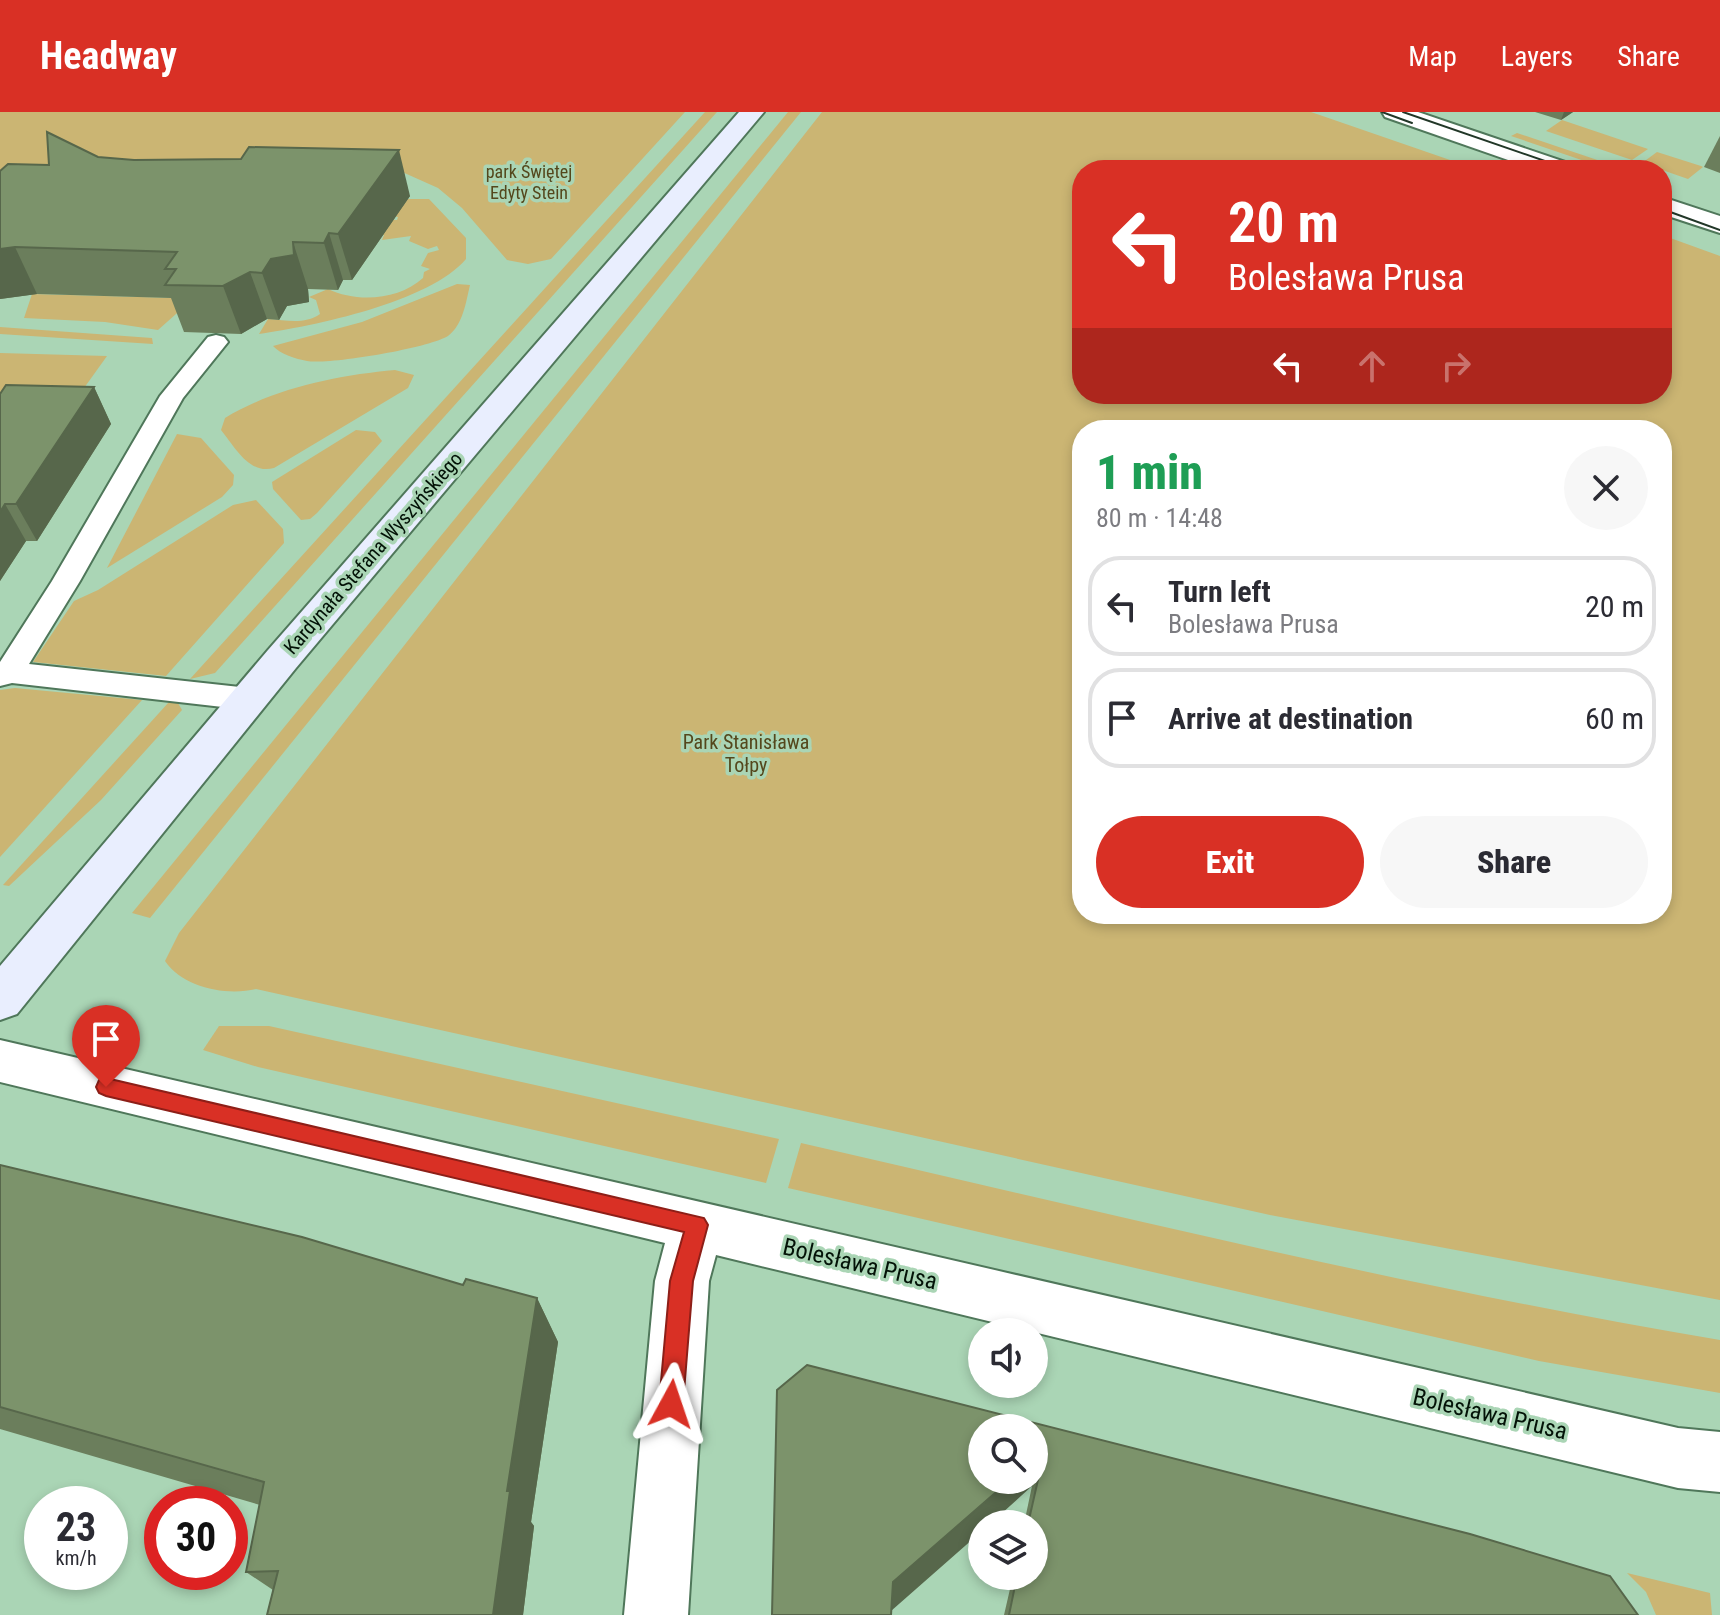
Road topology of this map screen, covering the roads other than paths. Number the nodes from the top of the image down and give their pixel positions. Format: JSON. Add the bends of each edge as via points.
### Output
{"nodes":[{"id":1,"x":752,"y":112,"type":"edge"},
{"id":2,"x":1399,"y":113,"type":"edge"},
{"id":3,"x":1533,"y":160,"type":"edge"},
{"id":4,"x":1672,"y":208,"type":"edge"},
{"id":5,"x":1720,"y":225,"type":"edge"},
{"id":6,"x":216,"y":342,"type":"dead end"},
{"id":7,"x":4,"y":674,"type":"edge"},
{"id":8,"x":249,"y":699,"type":"junction"},
{"id":9,"x":0,"y":1000,"type":"edge"},
{"id":10,"x":0,"y":1061,"type":"edge"},
{"id":11,"x":697,"y":1225,"type":"junction"},
{"id":12,"x":1720,"y":1462,"type":"edge"},
{"id":13,"x":656,"y":1615,"type":"edge"}],
"edges":[{"from":1,"to":8,"type":"main road","name":"Kardynała Stefana Wyszyńskiego"},
{"from":2,"to":3,"type":"street"},
{"from":4,"to":5,"type":"street"},
{"from":6,"to":7,"type":"lane","via":[[172,396],[66,581]]},
{"from":7,"to":8,"type":"lane"},
{"from":8,"to":9,"type":"main road","name":"Kardynała Stefana Wyszyńskiego"},
{"from":10,"to":11,"type":"street","name":"Bolesława Prusa"},
{"from":11,"to":12,"type":"street","name":"Bolesława Prusa","via":[[1678,1458]]},
{"from":11,"to":13,"type":"street","via":[[682,1281]]}]}
